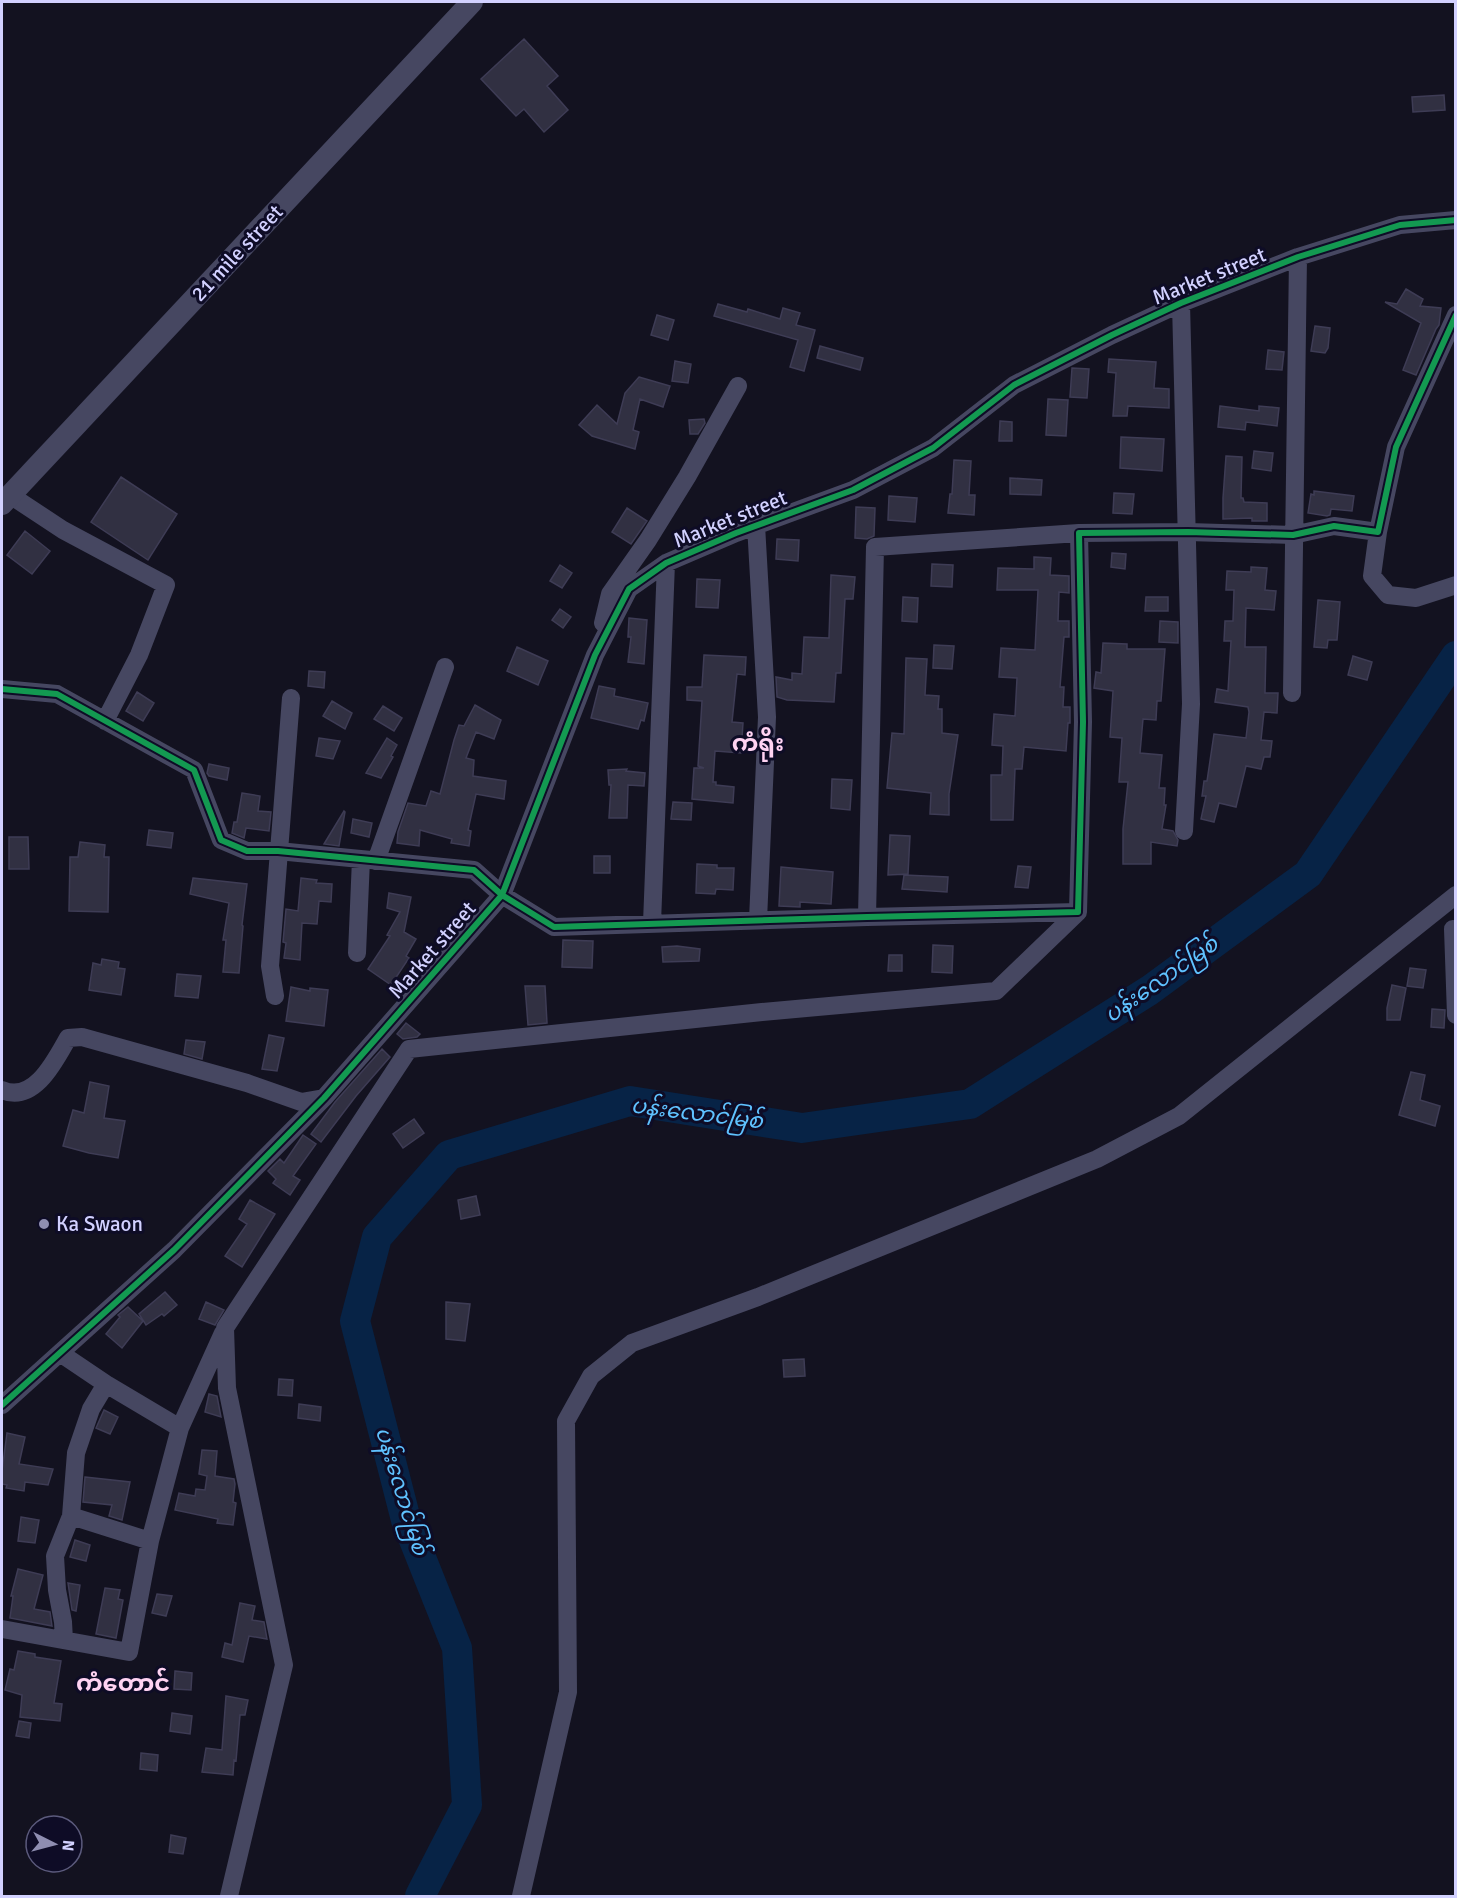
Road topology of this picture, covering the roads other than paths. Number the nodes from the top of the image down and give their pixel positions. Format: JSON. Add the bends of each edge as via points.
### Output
{"nodes":[{"id":1,"x":472,"y":2,"type":"edge"},
{"id":2,"x":1455,"y":220,"type":"edge"},
{"id":3,"x":1298,"y":257,"type":"junction"},
{"id":4,"x":1181,"y":303,"type":"junction"},
{"id":5,"x":1455,"y":315,"type":"edge"},
{"id":6,"x":738,"y":386,"type":"dead end"},
{"id":7,"x":6,"y":500,"type":"edge"},
{"id":8,"x":756,"y":525,"type":"junction"},
{"id":9,"x":1188,"y":532,"type":"junction"},
{"id":10,"x":1378,"y":532,"type":"junction"},
{"id":11,"x":1079,"y":533,"type":"junction"},
{"id":12,"x":1293,"y":535,"type":"junction"},
{"id":13,"x":666,"y":563,"type":"junction"},
{"id":14,"x":1455,"y":585,"type":"edge"},
{"id":15,"x":595,"y":655,"type":"junction"},
{"id":16,"x":445,"y":667,"type":"dead end"},
{"id":17,"x":2,"y":689,"type":"edge"},
{"id":18,"x":1292,"y":693,"type":"dead end"},
{"id":19,"x":291,"y":698,"type":"dead end"},
{"id":20,"x":105,"y":721,"type":"junction"},
{"id":21,"x":1184,"y":831,"type":"dead end"},
{"id":22,"x":278,"y":851,"type":"junction"},
{"id":23,"x":369,"y":860,"type":"junction"},
{"id":24,"x":502,"y":895,"type":"junction"},
{"id":25,"x":1455,"y":895,"type":"edge"},
{"id":26,"x":1078,"y":912,"type":"junction"},
{"id":27,"x":867,"y":917,"type":"junction"},
{"id":28,"x":758,"y":920,"type":"junction"},
{"id":29,"x":652,"y":923,"type":"junction"},
{"id":30,"x":1415,"y":927,"type":"junction"},
{"id":31,"x":1454,"y":929,"type":"edge"},
{"id":32,"x":357,"y":953,"type":"dead end"},
{"id":33,"x":275,"y":996,"type":"dead end"},
{"id":34,"x":1455,"y":1015,"type":"edge"},
{"id":35,"x":2,"y":1090,"type":"edge"},
{"id":36,"x":324,"y":1098,"type":"junction"},
{"id":37,"x":225,"y":1328,"type":"junction"},
{"id":38,"x":60,"y":1353,"type":"junction"},
{"id":39,"x":106,"y":1384,"type":"junction"},
{"id":40,"x":2,"y":1405,"type":"edge"},
{"id":41,"x":180,"y":1428,"type":"junction"},
{"id":42,"x":71,"y":1516,"type":"junction"},
{"id":43,"x":150,"y":1541,"type":"junction"},
{"id":44,"x":2,"y":1629,"type":"edge"},
{"id":45,"x":64,"y":1640,"type":"junction"},
{"id":46,"x":229,"y":1896,"type":"edge"},
{"id":47,"x":520,"y":1896,"type":"edge"}],
"edges":[{"from":1,"to":7,"type":"street","name":"21 mile street"},
{"from":2,"to":3,"type":"street","name":"Market street","via":[[1400,225]]},
{"from":3,"to":4,"type":"street","name":"Market street"},
{"from":3,"to":12,"type":"street"},
{"from":4,"to":8,"type":"street","name":"Market street","via":[[1014,385],[933,448],[853,490]]},
{"from":4,"to":9,"type":"street"},
{"from":5,"to":10,"type":"street","via":[[1396,447]]},
{"from":6,"to":15,"type":"street","via":[[687,477],[610,594]]},
{"from":7,"to":20,"type":"street","via":[[166,585],[139,655]]},
{"from":8,"to":13,"type":"street","name":"Market street"},
{"from":8,"to":28,"type":"street","via":[[767,717]]},
{"from":9,"to":11,"type":"street"},
{"from":9,"to":12,"type":"street"},
{"from":9,"to":21,"type":"street","via":[[1191,704]]},
{"from":10,"to":12,"type":"street","via":[[1334,526]]},
{"from":10,"to":14,"type":"street","via":[[1372,576],[1388,595],[1416,598]]},
{"from":11,"to":26,"type":"street","via":[[1083,722]]},
{"from":11,"to":27,"type":"street","via":[[875,547]]},
{"from":12,"to":18,"type":"street"},
{"from":13,"to":15,"type":"street","name":"Market street","via":[[629,589]]},
{"from":13,"to":29,"type":"street"},
{"from":15,"to":24,"type":"street","name":"Market street"},
{"from":16,"to":23,"type":"street"},
{"from":17,"to":20,"type":"street","via":[[57,694]]},
{"from":19,"to":22,"type":"street"},
{"from":20,"to":22,"type":"street","via":[[194,770],[221,840],[247,851]]},
{"from":22,"to":23,"type":"street"},
{"from":22,"to":33,"type":"street","via":[[270,966]]},
{"from":23,"to":24,"type":"street","via":[[474,870]]},
{"from":23,"to":32,"type":"street"},
{"from":24,"to":29,"type":"street","via":[[554,927]]},
{"from":24,"to":36,"type":"street","name":"Market street"},
{"from":25,"to":30,"type":"street"},
{"from":26,"to":27,"type":"street"},
{"from":26,"to":37,"type":"street","via":[[996,991],[409,1049]]},
{"from":27,"to":28,"type":"street"},
{"from":28,"to":29,"type":"street"},
{"from":30,"to":31,"type":"street"},
{"from":30,"to":47,"type":"street","via":[[1179,1116],[1087,1163],[758,1297],[633,1343],[591,1376],[566,1421],[568,1692]]},
{"from":31,"to":34,"type":"street"},
{"from":35,"to":36,"type":"street","via":[[9,1093],[34,1087],[68,1038],[82,1037],[301,1101]]},
{"from":36,"to":38,"type":"street","name":"Market street","via":[[174,1250]]},
{"from":37,"to":41,"type":"street"},
{"from":37,"to":46,"type":"street","via":[[227,1388],[284,1665]]},
{"from":38,"to":39,"type":"street"},
{"from":38,"to":40,"type":"street","name":"Market street"},
{"from":39,"to":41,"type":"street"},
{"from":39,"to":42,"type":"street","via":[[91,1409],[76,1453]]},
{"from":41,"to":43,"type":"street"},
{"from":42,"to":43,"type":"street"},
{"from":42,"to":45,"type":"street","via":[[55,1556]]},
{"from":43,"to":45,"type":"street","via":[[129,1652]]},
{"from":44,"to":45,"type":"street"}]}
